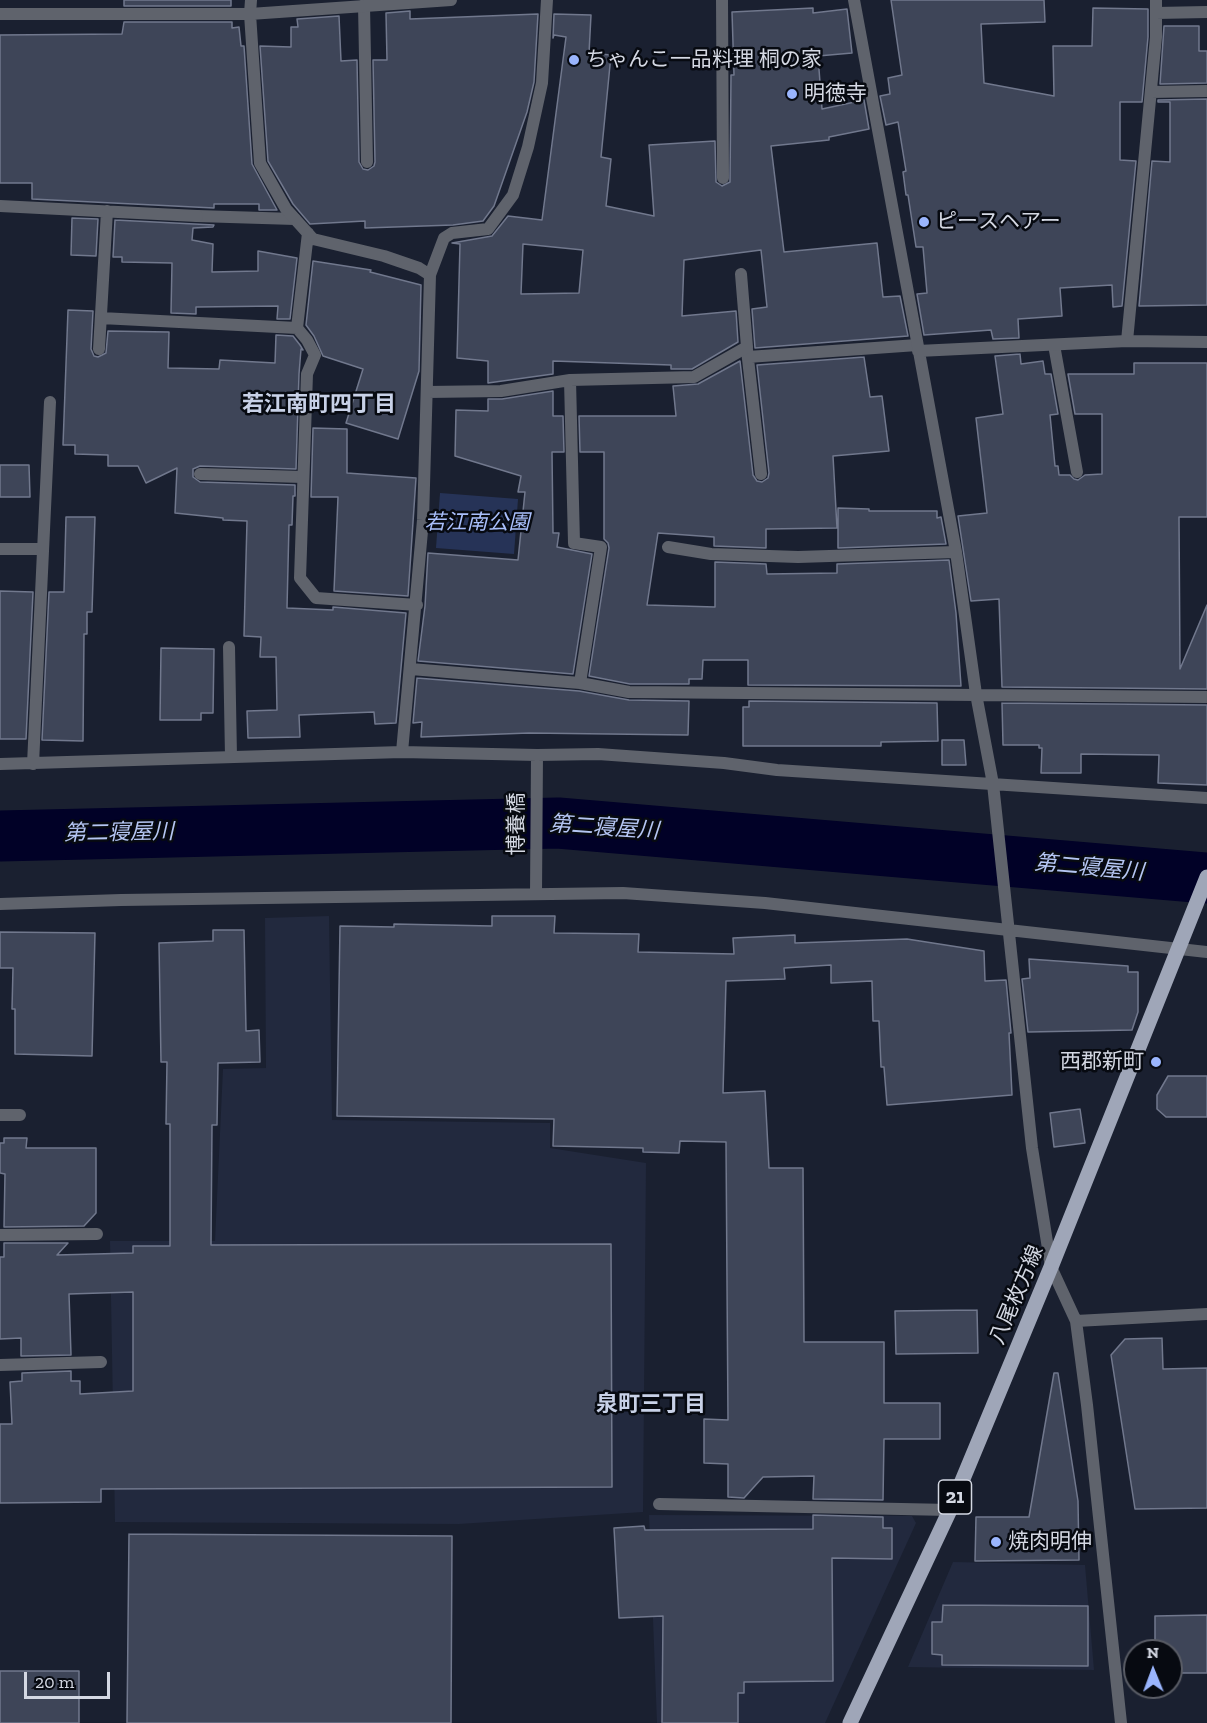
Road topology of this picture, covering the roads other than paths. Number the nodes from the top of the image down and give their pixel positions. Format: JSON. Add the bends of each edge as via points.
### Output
{"nodes":[{"id":1,"x":251,"y":0,"type":"edge"},
{"id":2,"x":451,"y":0,"type":"edge"},
{"id":3,"x":547,"y":0,"type":"edge"},
{"id":4,"x":722,"y":0,"type":"edge"},
{"id":5,"x":854,"y":0,"type":"edge"},
{"id":6,"x":1156,"y":0,"type":"edge"},
{"id":7,"x":364,"y":5,"type":"junction"},
{"id":8,"x":1207,"y":12,"type":"edge"},
{"id":9,"x":1156,"y":13,"type":"junction"},
{"id":10,"x":0,"y":14,"type":"edge"},
{"id":11,"x":250,"y":14,"type":"junction"},
{"id":12,"x":1207,"y":91,"type":"edge"},
{"id":13,"x":1151,"y":92,"type":"junction"},
{"id":14,"x":368,"y":162,"type":"dead end"},
{"id":15,"x":723,"y":178,"type":"dead end"},
{"id":16,"x":0,"y":206,"type":"edge"},
{"id":17,"x":107,"y":212,"type":"junction"},
{"id":18,"x":295,"y":219,"type":"junction"},
{"id":19,"x":308,"y":233,"type":"junction"},
{"id":20,"x":741,"y":274,"type":"dead end"},
{"id":21,"x":430,"y":275,"type":"junction"},
{"id":22,"x":102,"y":318,"type":"junction"},
{"id":23,"x":297,"y":328,"type":"junction"},
{"id":24,"x":1127,"y":341,"type":"junction"},
{"id":25,"x":1207,"y":342,"type":"edge"},
{"id":26,"x":1054,"y":345,"type":"junction"},
{"id":27,"x":918,"y":348,"type":"junction"},
{"id":28,"x":99,"y":349,"type":"dead end"},
{"id":29,"x":747,"y":352,"type":"junction"},
{"id":30,"x":570,"y":380,"type":"junction"},
{"id":31,"x":427,"y":392,"type":"junction"},
{"id":32,"x":50,"y":402,"type":"dead end"},
{"id":33,"x":1077,"y":472,"type":"dead end"},
{"id":34,"x":200,"y":474,"type":"dead end"},
{"id":35,"x":761,"y":474,"type":"dead end"},
{"id":36,"x":303,"y":477,"type":"junction"},
{"id":37,"x":668,"y":547,"type":"dead end"},
{"id":38,"x":0,"y":549,"type":"edge"},
{"id":39,"x":43,"y":549,"type":"junction"},
{"id":40,"x":956,"y":552,"type":"junction"},
{"id":41,"x":417,"y":605,"type":"junction"},
{"id":42,"x":229,"y":647,"type":"dead end"},
{"id":43,"x":411,"y":669,"type":"junction"},
{"id":44,"x":580,"y":683,"type":"junction"},
{"id":45,"x":976,"y":694,"type":"junction"},
{"id":46,"x":1207,"y":697,"type":"edge"},
{"id":47,"x":402,"y":752,"type":"junction"},
{"id":48,"x":537,"y":755,"type":"junction"},
{"id":49,"x":231,"y":757,"type":"junction"},
{"id":50,"x":33,"y":764,"type":"junction"},
{"id":51,"x":0,"y":765,"type":"edge"},
{"id":52,"x":993,"y":784,"type":"junction"},
{"id":53,"x":1207,"y":798,"type":"edge"},
{"id":54,"x":1207,"y":877,"type":"edge"},
{"id":55,"x":536,"y":893,"type":"junction"},
{"id":56,"x":0,"y":904,"type":"edge"},
{"id":57,"x":1010,"y":930,"type":"junction"},
{"id":58,"x":1179,"y":950,"type":"junction"},
{"id":59,"x":1207,"y":952,"type":"edge"},
{"id":60,"x":0,"y":1115,"type":"edge"},
{"id":61,"x":20,"y":1115,"type":"dead end"},
{"id":62,"x":97,"y":1234,"type":"dead end"},
{"id":63,"x":0,"y":1236,"type":"edge"},
{"id":64,"x":1051,"y":1267,"type":"junction"},
{"id":65,"x":1207,"y":1314,"type":"edge"},
{"id":66,"x":1076,"y":1321,"type":"junction"},
{"id":67,"x":101,"y":1362,"type":"dead end"},
{"id":68,"x":0,"y":1365,"type":"edge"},
{"id":69,"x":659,"y":1504,"type":"dead end"},
{"id":70,"x":950,"y":1510,"type":"junction"},
{"id":71,"x":850,"y":1723,"type":"edge"},
{"id":72,"x":1121,"y":1723,"type":"edge"}],
"edges":[{"from":1,"to":11,"type":"street"},
{"from":2,"to":7,"type":"street"},
{"from":3,"to":21,"type":"street","via":[[542,83],[513,195],[488,230],[452,233],[444,238]]},
{"from":4,"to":15,"type":"street"},
{"from":5,"to":27,"type":"street"},
{"from":6,"to":9,"type":"street"},
{"from":7,"to":11,"type":"street"},
{"from":7,"to":14,"type":"street"},
{"from":8,"to":9,"type":"street"},
{"from":9,"to":13,"type":"street"},
{"from":10,"to":11,"type":"street"},
{"from":11,"to":18,"type":"street","via":[[260,163]]},
{"from":12,"to":13,"type":"street"},
{"from":13,"to":24,"type":"street"},
{"from":16,"to":17,"type":"street"},
{"from":17,"to":18,"type":"street"},
{"from":17,"to":22,"type":"street"},
{"from":18,"to":19,"type":"street"},
{"from":19,"to":21,"type":"street","via":[[313,239],[384,256]]},
{"from":19,"to":23,"type":"street"},
{"from":20,"to":29,"type":"street"},
{"from":21,"to":31,"type":"street"},
{"from":22,"to":23,"type":"street"},
{"from":22,"to":28,"type":"street"},
{"from":23,"to":36,"type":"street","via":[[315,355],[307,374]]},
{"from":24,"to":25,"type":"street"},
{"from":24,"to":26,"type":"street"},
{"from":26,"to":27,"type":"street"},
{"from":26,"to":33,"type":"street"},
{"from":27,"to":29,"type":"street"},
{"from":27,"to":40,"type":"street"},
{"from":29,"to":30,"type":"street","via":[[694,377]]},
{"from":29,"to":35,"type":"street"},
{"from":30,"to":31,"type":"street","via":[[501,391]]},
{"from":30,"to":44,"type":"street","via":[[574,543],[601,548]]},
{"from":31,"to":41,"type":"street"},
{"from":32,"to":39,"type":"street"},
{"from":34,"to":36,"type":"street"},
{"from":36,"to":41,"type":"street","via":[[300,578],[316,598]]},
{"from":37,"to":40,"type":"street","via":[[711,554],[798,557]]},
{"from":38,"to":39,"type":"street"},
{"from":39,"to":50,"type":"street"},
{"from":40,"to":45,"type":"street"},
{"from":41,"to":43,"type":"street"},
{"from":42,"to":49,"type":"street"},
{"from":43,"to":44,"type":"street"},
{"from":43,"to":47,"type":"street"},
{"from":44,"to":45,"type":"street","via":[[629,692]]},
{"from":45,"to":46,"type":"street"},
{"from":45,"to":52,"type":"street"},
{"from":47,"to":48,"type":"street"},
{"from":47,"to":49,"type":"street"},
{"from":48,"to":52,"type":"street","via":[[598,754]]},
{"from":48,"to":55,"type":"street","name":"博養橋"},
{"from":49,"to":50,"type":"street"},
{"from":50,"to":51,"type":"street"},
{"from":52,"to":53,"type":"street"},
{"from":52,"to":57,"type":"street"},
{"from":54,"to":58,"type":"main road","name":"八尾枚方線","number":"21"},
{"from":55,"to":56,"type":"street"},
{"from":55,"to":57,"type":"street","via":[[623,893],[765,903]]},
{"from":57,"to":58,"type":"street"},
{"from":57,"to":64,"type":"street","via":[[1032,1148]]},
{"from":58,"to":59,"type":"street"},
{"from":58,"to":64,"type":"main road","name":"八尾枚方線","number":"21"},
{"from":60,"to":61,"type":"street"},
{"from":62,"to":63,"type":"street"},
{"from":64,"to":66,"type":"street"},
{"from":64,"to":70,"type":"main road","name":"八尾枚方線","number":"21"},
{"from":65,"to":66,"type":"street"},
{"from":66,"to":72,"type":"street"},
{"from":67,"to":68,"type":"street"},
{"from":69,"to":70,"type":"street"},
{"from":70,"to":71,"type":"main road","name":"八尾枚方線","number":"21"}]}
